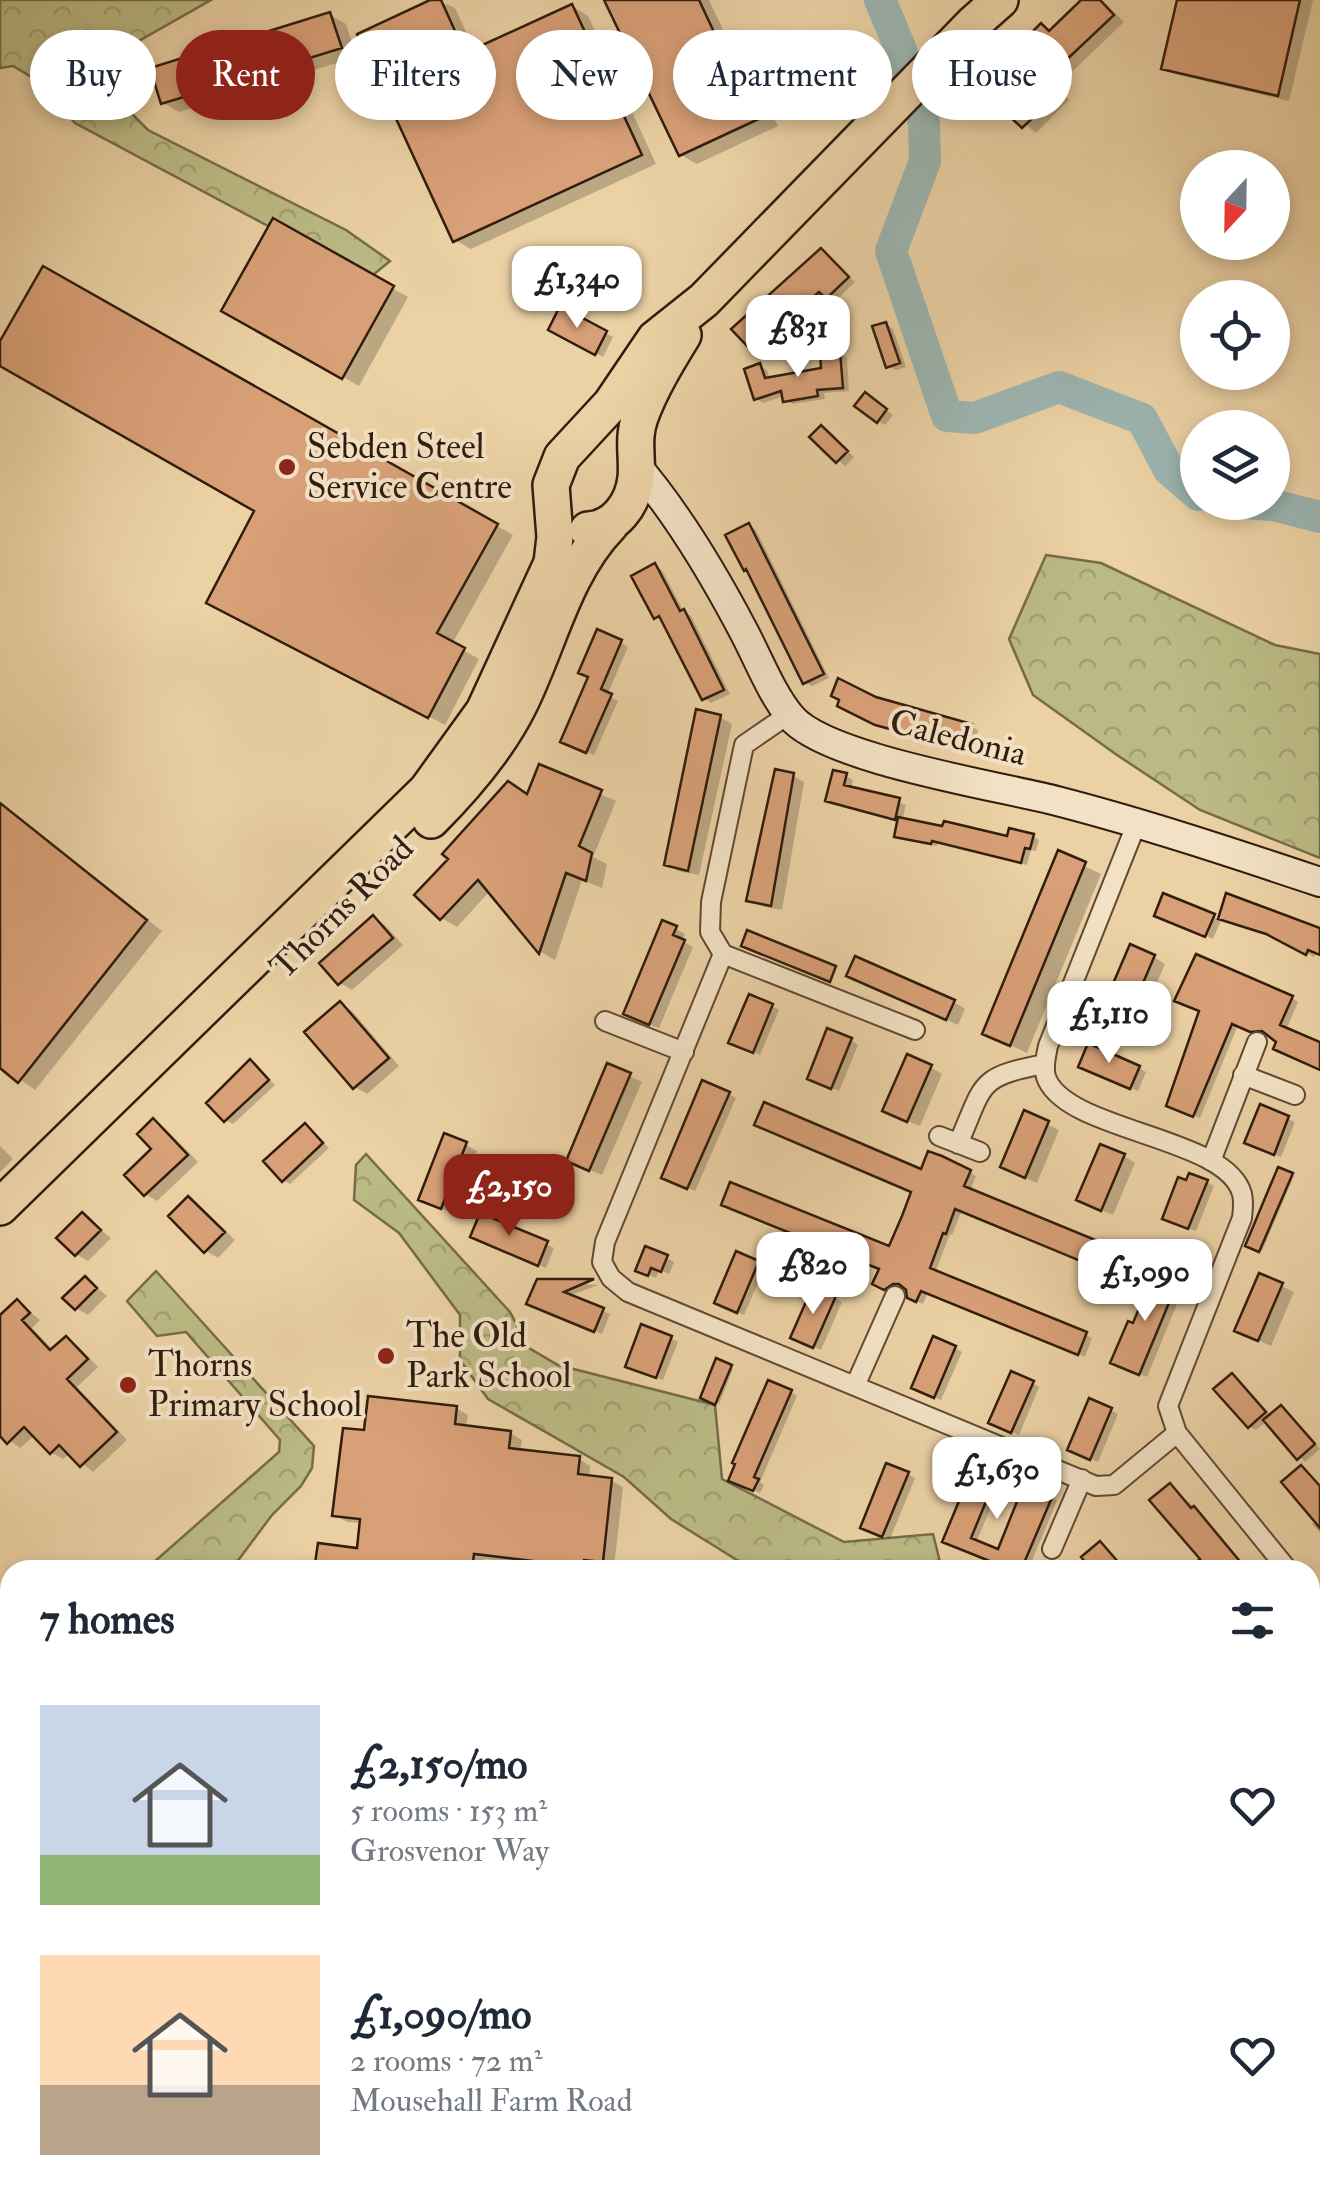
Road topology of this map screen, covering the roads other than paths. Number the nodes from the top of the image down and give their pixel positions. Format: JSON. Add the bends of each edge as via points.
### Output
{"nodes":[{"id":1,"x":980,"y":12,"type":"edge"},
{"id":2,"x":704,"y":300,"type":"junction"},
{"id":3,"x":571,"y":448,"type":"junction"},
{"id":4,"x":635,"y":463,"type":"junction"},
{"id":5,"x":553,"y":510,"type":"junction"},
{"id":6,"x":613,"y":522,"type":"junction"},
{"id":7,"x":682,"y":530,"type":"junction"},
{"id":8,"x":789,"y":714,"type":"junction"},
{"id":9,"x":1136,"y":825,"type":"junction"},
{"id":10,"x":1320,"y":882,"type":"edge"},
{"id":11,"x":722,"y":954,"type":"junction"},
{"id":12,"x":606,"y":1021,"type":"dead end"},
{"id":13,"x":914,"y":1030,"type":"dead end"},
{"id":14,"x":1256,"y":1042,"type":"dead end"},
{"id":15,"x":684,"y":1052,"type":"junction"},
{"id":16,"x":1045,"y":1064,"type":"junction"},
{"id":17,"x":1243,"y":1075,"type":"junction"},
{"id":18,"x":1295,"y":1095,"type":"dead end"},
{"id":19,"x":939,"y":1136,"type":"dead end"},
{"id":20,"x":958,"y":1144,"type":"junction"},
{"id":21,"x":980,"y":1152,"type":"dead end"},
{"id":22,"x":1210,"y":1161,"type":"junction"},
{"id":23,"x":0,"y":1207,"type":"edge"},
{"id":24,"x":0,"y":1236,"type":"edge"},
{"id":25,"x":895,"y":1296,"type":"dead end"},
{"id":26,"x":856,"y":1386,"type":"junction"},
{"id":27,"x":1177,"y":1433,"type":"junction"},
{"id":28,"x":1082,"y":1480,"type":"junction"},
{"id":29,"x":1052,"y":1549,"type":"dead end"},
{"id":30,"x":1280,"y":1560,"type":"edge"}],
"edges":[{"from":1,"to":2,"type":"highway"},
{"from":2,"to":3,"type":"highway","via":[[655,340]]},
{"from":2,"to":4,"type":"highway","via":[[648,397],[634,442]]},
{"from":3,"to":4,"type":"highway","via":[[605,442]]},
{"from":3,"to":5,"type":"highway","via":[[554,471]]},
{"from":4,"to":6,"type":"highway","via":[[636,483]]},
{"from":4,"to":7,"type":"street","name":"Caledonia"},
{"from":5,"to":6,"type":"highway","via":[[584,531]]},
{"from":5,"to":23,"type":"highway","name":"Thorns Road","via":[[552,563],[502,678],[462,746],[427,790]]},
{"from":6,"to":7,"type":"street","via":[[652,516]]},
{"from":6,"to":24,"type":"highway","name":"Thorns Road","via":[[584,557],[510,722],[486,758],[219,1028]]},
{"from":7,"to":8,"type":"street","name":"Caledonia"},
{"from":8,"to":9,"type":"street","name":"Caledonia","via":[[812,736],[837,746]]},
{"from":8,"to":11,"type":"street","via":[[744,745],[711,902],[710,932]]},
{"from":9,"to":10,"type":"street","name":"Caledonia"},
{"from":9,"to":16,"type":"street"},
{"from":11,"to":13,"type":"street"},
{"from":11,"to":15,"type":"street"},
{"from":12,"to":15,"type":"street"},
{"from":14,"to":17,"type":"street"},
{"from":15,"to":26,"type":"street","via":[[602,1262],[628,1292]]},
{"from":16,"to":20,"type":"street","via":[[987,1081]]},
{"from":16,"to":22,"type":"street","via":[[1052,1087],[1072,1104]]},
{"from":17,"to":18,"type":"street"},
{"from":17,"to":22,"type":"street"},
{"from":19,"to":20,"type":"street"},
{"from":20,"to":21,"type":"street"},
{"from":22,"to":27,"type":"street","via":[[1238,1184],[1242,1218],[1175,1382],[1168,1406]]},
{"from":25,"to":26,"type":"street"},
{"from":26,"to":28,"type":"street"},
{"from":27,"to":28,"type":"street","via":[[1114,1484]]},
{"from":27,"to":30,"type":"street"},
{"from":28,"to":29,"type":"street"}]}
